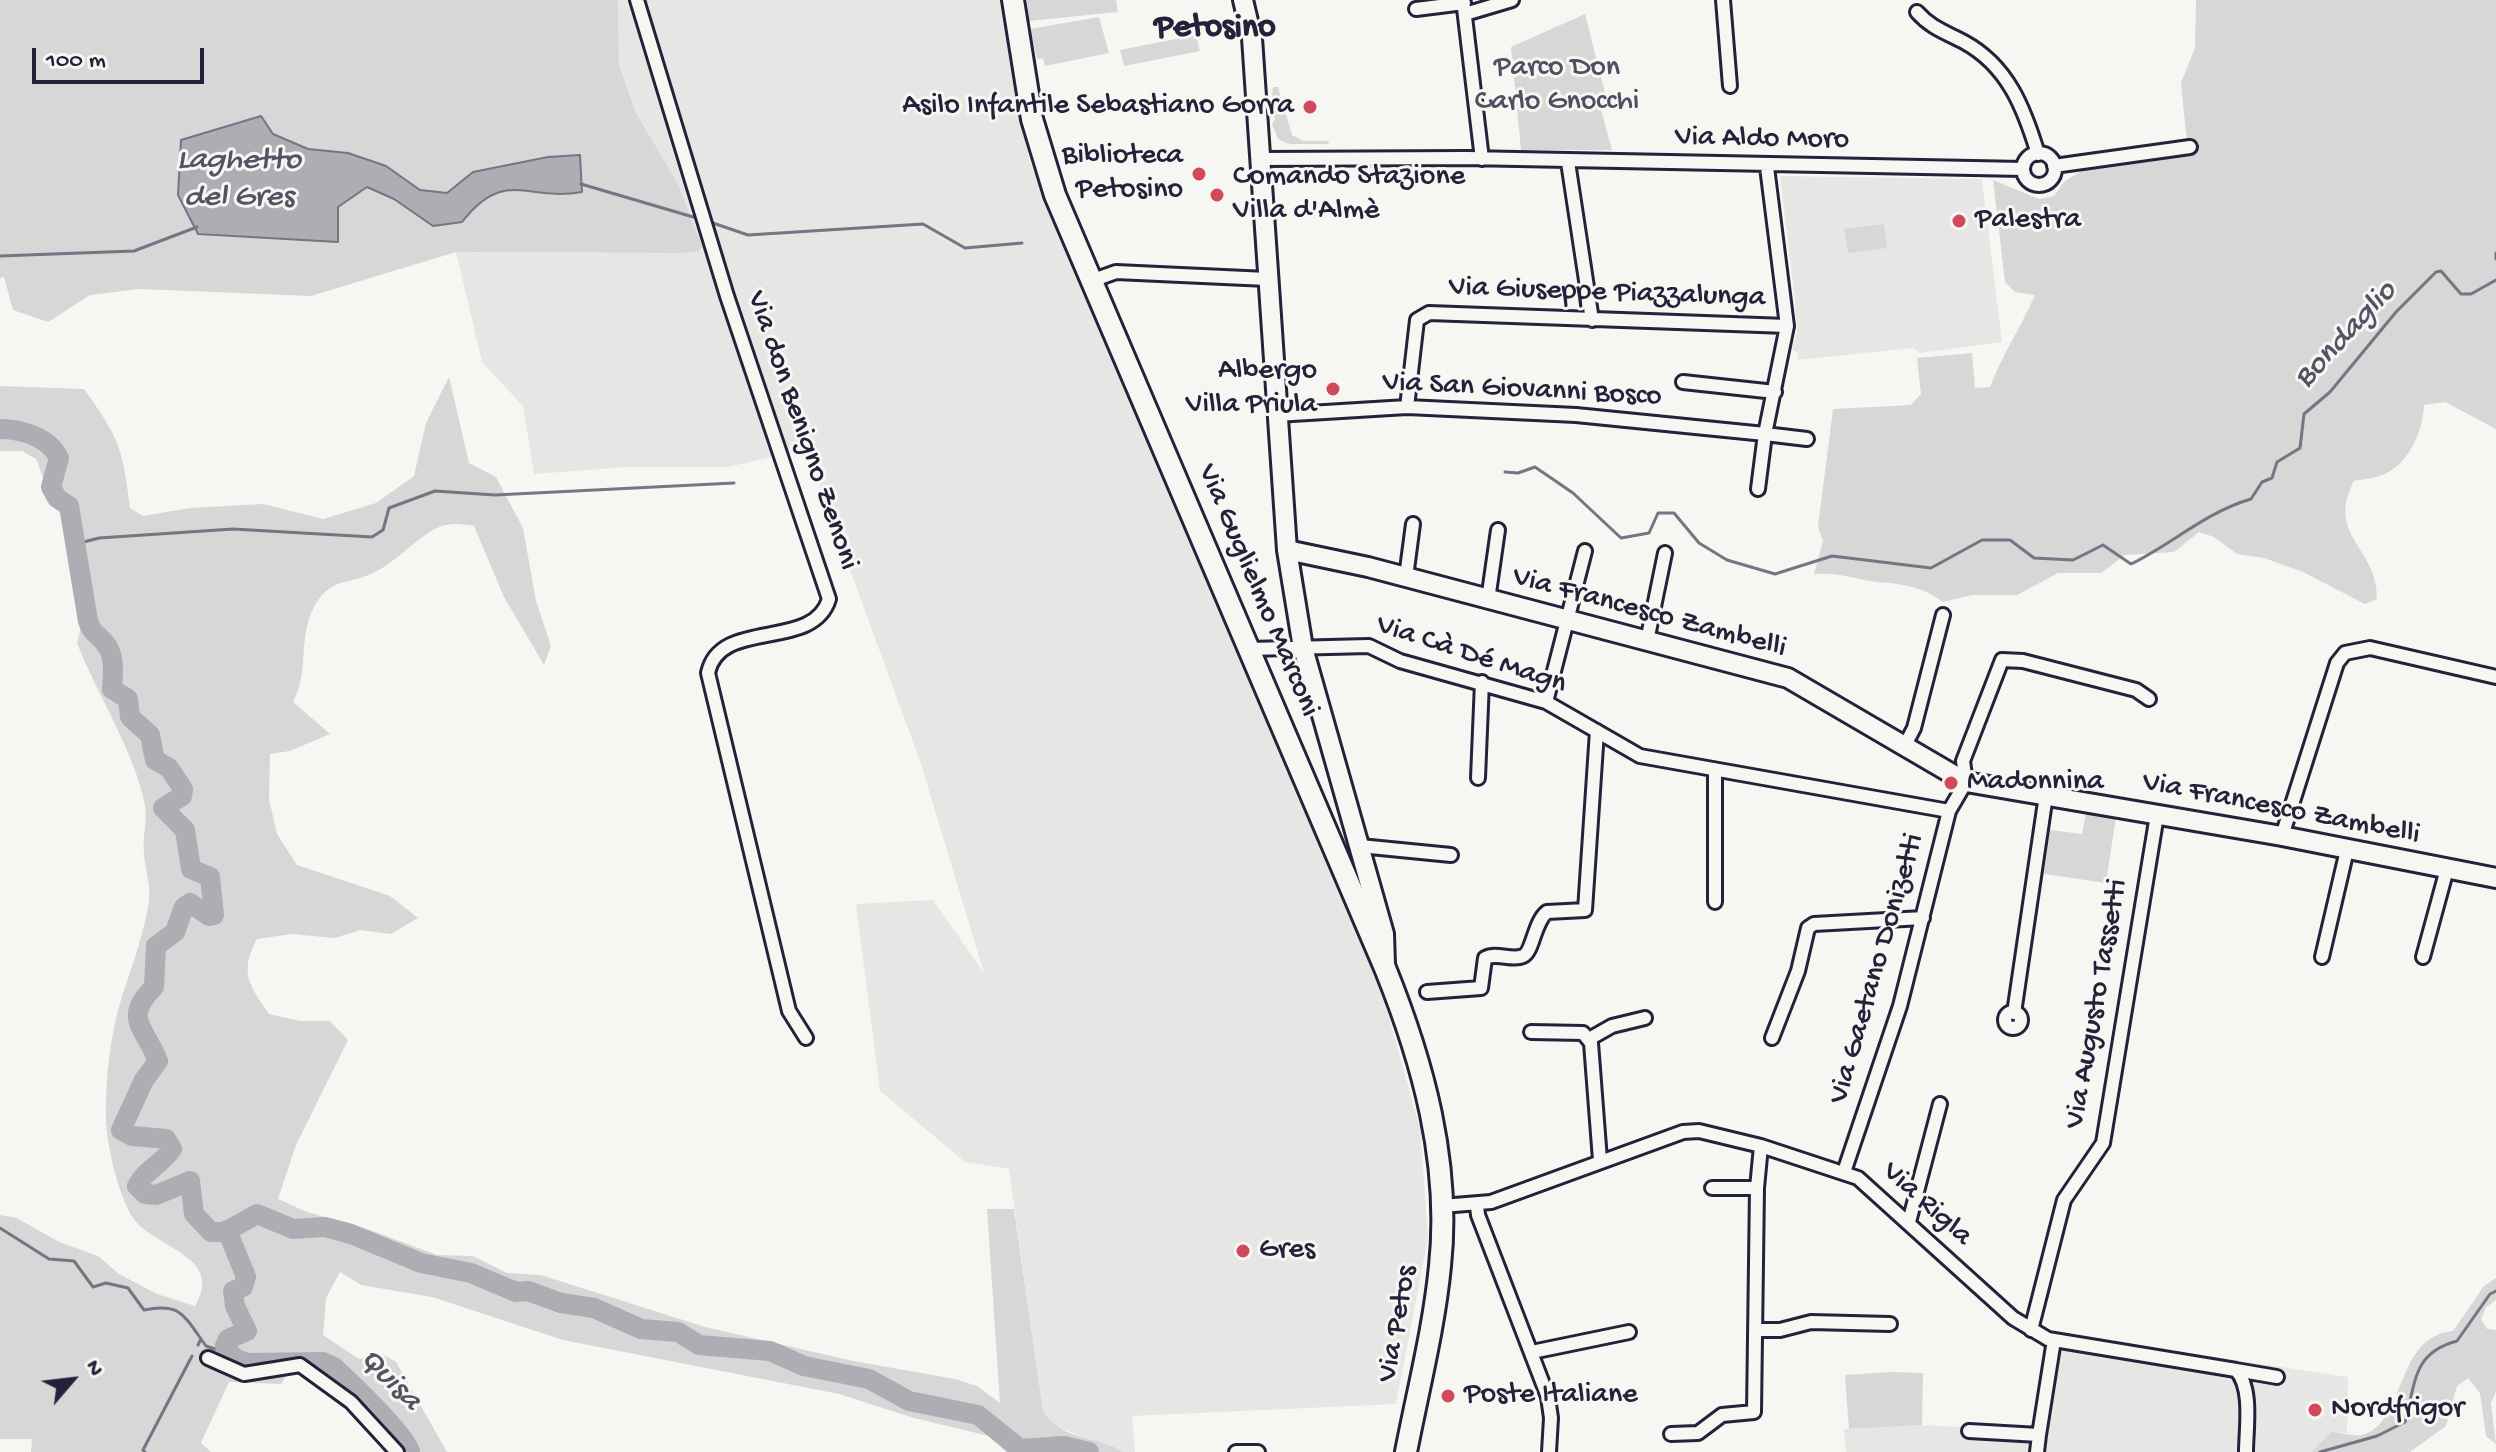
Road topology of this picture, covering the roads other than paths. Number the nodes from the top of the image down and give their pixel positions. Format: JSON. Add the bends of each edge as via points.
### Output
{"nodes":[{"id":1,"x":637,"y":0,"type":"edge"},
{"id":2,"x":1013,"y":0,"type":"edge"},
{"id":3,"x":1243,"y":0,"type":"edge"},
{"id":4,"x":1512,"y":0,"type":"edge"},
{"id":5,"x":1723,"y":0,"type":"edge"},
{"id":6,"x":1464,"y":6,"type":"edge"},
{"id":7,"x":1416,"y":9,"type":"dead end"},
{"id":8,"x":1917,"y":12,"type":"dead end"},
{"id":9,"x":1730,"y":86,"type":"dead end"},
{"id":10,"x":2190,"y":147,"type":"dead end"},
{"id":11,"x":2038,"y":154,"type":"junction"},
{"id":12,"x":1261,"y":159,"type":"junction"},
{"id":13,"x":1482,"y":159,"type":"junction"},
{"id":14,"x":1568,"y":162,"type":"junction"},
{"id":15,"x":2054,"y":166,"type":"junction"},
{"id":16,"x":1767,"y":167,"type":"junction"},
{"id":17,"x":2023,"y":169,"type":"junction"},
{"id":18,"x":1267,"y":279,"type":"junction"},
{"id":19,"x":1091,"y":281,"type":"junction"},
{"id":20,"x":1592,"y":320,"type":"junction"},
{"id":21,"x":1787,"y":326,"type":"junction"},
{"id":22,"x":1683,"y":382,"type":"dead end"},
{"id":23,"x":1775,"y":392,"type":"junction"},
{"id":24,"x":1407,"y":407,"type":"junction"},
{"id":25,"x":1276,"y":415,"type":"junction"},
{"id":26,"x":1765,"y":434,"type":"junction"},
{"id":27,"x":1807,"y":439,"type":"dead end"},
{"id":28,"x":1758,"y":489,"type":"dead end"},
{"id":29,"x":1413,"y":524,"type":"dead end"},
{"id":30,"x":1498,"y":530,"type":"dead end"},
{"id":31,"x":1287,"y":550,"type":"junction"},
{"id":32,"x":1585,"y":551,"type":"dead end"},
{"id":33,"x":1665,"y":553,"type":"dead end"},
{"id":34,"x":1406,"y":577,"type":"junction"},
{"id":35,"x":1488,"y":600,"type":"junction"},
{"id":36,"x":1943,"y":615,"type":"dead end"},
{"id":37,"x":1565,"y":621,"type":"junction"},
{"id":38,"x":1647,"y":641,"type":"junction"},
{"id":39,"x":1303,"y":648,"type":"junction"},
{"id":40,"x":1249,"y":649,"type":"junction"},
{"id":41,"x":2496,"y":677,"type":"edge"},
{"id":42,"x":1482,"y":682,"type":"junction"},
{"id":43,"x":2149,"y":699,"type":"dead end"},
{"id":44,"x":1546,"y":702,"type":"junction"},
{"id":45,"x":1597,"y":731,"type":"junction"},
{"id":46,"x":1904,"y":747,"type":"junction"},
{"id":47,"x":1715,"y":771,"type":"junction"},
{"id":48,"x":1478,"y":778,"type":"dead end"},
{"id":49,"x":1966,"y":782,"type":"junction"},
{"id":50,"x":2046,"y":795,"type":"junction"},
{"id":51,"x":1949,"y":811,"type":"junction"},
{"id":52,"x":2157,"y":815,"type":"junction"},
{"id":53,"x":2282,"y":836,"type":"junction"},
{"id":54,"x":1360,"y":846,"type":"junction"},
{"id":55,"x":2347,"y":850,"type":"junction"},
{"id":56,"x":1451,"y":855,"type":"dead end"},
{"id":57,"x":2447,"y":869,"type":"junction"},
{"id":58,"x":2496,"y":878,"type":"edge"},
{"id":59,"x":1372,"y":888,"type":"junction"},
{"id":60,"x":1715,"y":902,"type":"dead end"},
{"id":61,"x":1362,"y":913,"type":"junction"},
{"id":62,"x":1923,"y":918,"type":"junction"},
{"id":63,"x":2322,"y":957,"type":"dead end"},
{"id":64,"x":2423,"y":957,"type":"dead end"},
{"id":65,"x":1385,"y":968,"type":"junction"},
{"id":66,"x":1427,"y":992,"type":"dead end"},
{"id":67,"x":2014,"y":1013,"type":"dead end"},
{"id":68,"x":1645,"y":1018,"type":"dead end"},
{"id":69,"x":1531,"y":1032,"type":"dead end"},
{"id":70,"x":806,"y":1038,"type":"dead end"},
{"id":71,"x":1772,"y":1038,"type":"dead end"},
{"id":72,"x":1589,"y":1039,"type":"junction"},
{"id":73,"x":1940,"y":1104,"type":"dead end"},
{"id":74,"x":1761,"y":1146,"type":"junction"},
{"id":75,"x":1600,"y":1160,"type":"junction"},
{"id":76,"x":1844,"y":1172,"type":"junction"},
{"id":77,"x":1712,"y":1188,"type":"dead end"},
{"id":78,"x":1757,"y":1188,"type":"junction"},
{"id":79,"x":1442,"y":1206,"type":"junction"},
{"id":80,"x":1477,"y":1206,"type":"junction"},
{"id":81,"x":1909,"y":1222,"type":"junction"},
{"id":82,"x":1890,"y":1324,"type":"dead end"},
{"id":83,"x":1755,"y":1330,"type":"junction"},
{"id":84,"x":2031,"y":1330,"type":"junction"},
{"id":85,"x":1629,"y":1332,"type":"dead end"},
{"id":86,"x":2054,"y":1340,"type":"junction"},
{"id":87,"x":1532,"y":1352,"type":"junction"},
{"id":88,"x":208,"y":1358,"type":"dead end"},
{"id":89,"x":2236,"y":1370,"type":"junction"},
{"id":90,"x":2277,"y":1377,"type":"dead end"},
{"id":91,"x":1969,"y":1431,"type":"dead end"},
{"id":92,"x":1671,"y":1434,"type":"dead end"},
{"id":93,"x":2039,"y":1435,"type":"junction"},
{"id":94,"x":397,"y":1452,"type":"edge"},
{"id":95,"x":1236,"y":1452,"type":"edge"},
{"id":96,"x":1258,"y":1452,"type":"edge"},
{"id":97,"x":1406,"y":1452,"type":"edge"},
{"id":98,"x":1549,"y":1452,"type":"edge"},
{"id":99,"x":2037,"y":1452,"type":"edge"},
{"id":100,"x":2246,"y":1452,"type":"edge"}],
"edges":[{"from":1,"to":70,"type":"street","name":"Via don Benigno Zenoni","via":[[751,371],[829,599],[817,620],[806,626],[721,651],[708,673],[789,1011]]},
{"from":2,"to":19,"type":"main road","name":"Via Guglielmo Marconi","via":[[1038,143]]},
{"from":3,"to":12,"type":"main road","via":[[1252,38]]},
{"from":4,"to":6,"type":"street"},
{"from":5,"to":9,"type":"street"},
{"from":6,"to":7,"type":"street"},
{"from":6,"to":13,"type":"street"},
{"from":8,"to":11,"type":"street","via":[[1932,28],[1965,42],[1995,64],[2018,98]]},
{"from":10,"to":15,"type":"street","name":"Via Aldo Moro"},
{"from":11,"to":15,"type":"street"},
{"from":11,"to":17,"type":"street","via":[[2029,157]]},
{"from":12,"to":13,"type":"street","name":"Via Aldo Moro"},
{"from":12,"to":18,"type":"main road"},
{"from":13,"to":14,"type":"street","name":"Via Aldo Moro"},
{"from":14,"to":16,"type":"street","name":"Via Aldo Moro"},
{"from":14,"to":20,"type":"street"},
{"from":15,"to":17,"type":"street","name":"Via Aldo Moro","via":[[2050,180],[2041,185],[2031,183]]},
{"from":16,"to":17,"type":"street","name":"Via Aldo Moro"},
{"from":16,"to":21,"type":"street"},
{"from":18,"to":19,"type":"street","via":[[1116,272]]},
{"from":18,"to":25,"type":"main road"},
{"from":19,"to":40,"type":"main road","name":"Via Guglielmo Marconi"},
{"from":20,"to":21,"type":"street","name":"Via Giuseppe Piazzalunga"},
{"from":20,"to":24,"type":"street","name":"Via Giuseppe Piazzalunga","via":[[1429,313],[1417,320]]},
{"from":21,"to":23,"type":"street"},
{"from":22,"to":23,"type":"street"},
{"from":23,"to":26,"type":"street"},
{"from":24,"to":25,"type":"street","name":"Via San Giovanni Bosco"},
{"from":24,"to":26,"type":"street","name":"Via San Giovanni Bosco","via":[[1576,415]]},
{"from":25,"to":31,"type":"main road"},
{"from":26,"to":27,"type":"street","name":"Via San Giovanni Bosco"},
{"from":26,"to":28,"type":"street"},
{"from":29,"to":34,"type":"street"},
{"from":30,"to":35,"type":"street"},
{"from":31,"to":34,"type":"main road","name":"Via Francesco Zambelli"},
{"from":31,"to":39,"type":"main road"},
{"from":32,"to":37,"type":"street"},
{"from":33,"to":38,"type":"street"},
{"from":34,"to":35,"type":"main road","name":"Via Francesco Zambelli"},
{"from":35,"to":37,"type":"main road","name":"Via Francesco Zambelli"},
{"from":36,"to":46,"type":"street","via":[[1914,728]]},
{"from":37,"to":38,"type":"main road","name":"Via Francesco Zambelli"},
{"from":37,"to":44,"type":"street"},
{"from":38,"to":46,"type":"main road","name":"Via Francesco Zambelli","via":[[1788,678]]},
{"from":39,"to":40,"type":"street","name":"Via Cà Dé Magn"},
{"from":39,"to":42,"type":"street","name":"Via Cà Dé Magn","via":[[1369,646],[1400,661]]},
{"from":39,"to":54,"type":"main road"},
{"from":40,"to":61,"type":"main road","name":"Via Guglielmo Marconi"},
{"from":41,"to":53,"type":"street","via":[[2370,648],[2345,653],[2337,663]]},
{"from":42,"to":44,"type":"street","name":"Via Cà Dé Magn"},
{"from":42,"to":48,"type":"street"},
{"from":43,"to":49,"type":"street","via":[[2136,690],[2002,660],[1963,761]]},
{"from":44,"to":45,"type":"street","name":"Via Cà Dé Magn"},
{"from":45,"to":47,"type":"street","name":"Via Cà Dé Magn","via":[[1640,756]]},
{"from":45,"to":66,"type":"street","via":[[1585,910],[1547,912],[1537,921],[1522,956],[1485,958],[1481,988]]},
{"from":46,"to":49,"type":"main road","name":"Via Francesco Zambelli"},
{"from":47,"to":51,"type":"street","name":"Via Cà Dé Magn"},
{"from":47,"to":60,"type":"street"},
{"from":49,"to":50,"type":"main road","name":"Via Francesco Zambelli"},
{"from":49,"to":51,"type":"street","name":"Via Gaetano Donizetti"},
{"from":50,"to":52,"type":"main road","name":"Via Francesco Zambelli"},
{"from":50,"to":67,"type":"street"},
{"from":51,"to":62,"type":"street","name":"Via Gaetano Donizetti"},
{"from":52,"to":53,"type":"main road","name":"Via Francesco Zambelli"},
{"from":52,"to":84,"type":"street","name":"Via Augusto Tassetti","via":[[2103,1143],[2064,1200]]},
{"from":53,"to":55,"type":"main road","name":"Via Francesco Zambelli"},
{"from":54,"to":56,"type":"street"},
{"from":54,"to":59,"type":"main road"},
{"from":55,"to":57,"type":"main road","name":"Via Francesco Zambelli"},
{"from":55,"to":63,"type":"street"},
{"from":57,"to":58,"type":"main road","name":"Via Francesco Zambelli"},
{"from":57,"to":64,"type":"street","name":"Via Francesco Zambelli"},
{"from":59,"to":61,"type":"main road"},
{"from":59,"to":65,"type":"main road","via":[[1384,934]]},
{"from":61,"to":65,"type":"main road","name":"Via Guglielmo Marconi"},
{"from":62,"to":71,"type":"street","via":[[1808,928]]},
{"from":62,"to":76,"type":"street","name":"Via Gaetano Donizetti","via":[[1900,1006]]},
{"from":65,"to":79,"type":"main road","name":"Via Guglielmo Marconi","via":[[1432,1112]]},
{"from":68,"to":72,"type":"street","via":[[1612,1026]]},
{"from":69,"to":72,"type":"street","via":[[1583,1033]]},
{"from":72,"to":75,"type":"street"},
{"from":73,"to":81,"type":"street"},
{"from":74,"to":75,"type":"street","name":"Via Rigla","via":[[1683,1132]]},
{"from":74,"to":76,"type":"street","name":"Via Rigla"},
{"from":74,"to":78,"type":"street"},
{"from":75,"to":80,"type":"street","name":"Via Rigla"},
{"from":76,"to":81,"type":"street","name":"Via Rigla","via":[[1874,1190]]},
{"from":77,"to":78,"type":"street"},
{"from":78,"to":83,"type":"street"},
{"from":79,"to":80,"type":"street","name":"Via Rigla"},
{"from":79,"to":97,"type":"main road","name":"Via Petos","via":[[1437,1290]]},
{"from":80,"to":87,"type":"street"},
{"from":81,"to":84,"type":"street","name":"Via Rigla"},
{"from":82,"to":83,"type":"street","via":[[1811,1322]]},
{"from":83,"to":92,"type":"street","via":[[1754,1412],[1722,1415],[1698,1433]]},
{"from":84,"to":86,"type":"street","name":"Via Rigla"},
{"from":85,"to":87,"type":"street"},
{"from":86,"to":89,"type":"street","name":"Via Rigla"},
{"from":86,"to":93,"type":"street"},
{"from":87,"to":98,"type":"street","via":[[1548,1397]]},
{"from":88,"to":94,"type":"street","via":[[244,1374],[300,1365],[351,1402]]},
{"from":89,"to":90,"type":"street","name":"Via Rigla"},
{"from":89,"to":100,"type":"street","via":[[2245,1398]]},
{"from":91,"to":93,"type":"street"},
{"from":93,"to":99,"type":"street"},
{"from":95,"to":96,"type":"street"}]}
